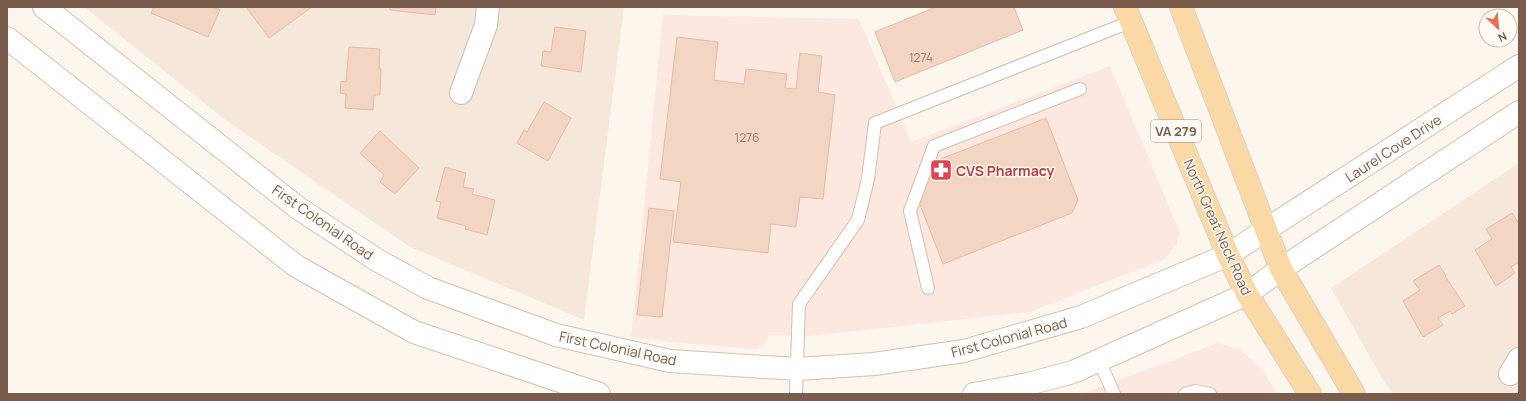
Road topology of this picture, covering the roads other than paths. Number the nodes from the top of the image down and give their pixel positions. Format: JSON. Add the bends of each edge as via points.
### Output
{"nodes":[{"id":1,"x":44,"y":7,"type":"edge"},
{"id":2,"x":488,"y":7,"type":"edge"},
{"id":3,"x":1181,"y":7,"type":"edge"},
{"id":4,"x":1127,"y":15,"type":"edge"},
{"id":5,"x":7,"y":38,"type":"edge"},
{"id":6,"x":1519,"y":66,"type":"edge"},
{"id":7,"x":1080,"y":89,"type":"dead end"},
{"id":8,"x":461,"y":93,"type":"dead end"},
{"id":9,"x":1519,"y":112,"type":"edge"},
{"id":10,"x":1267,"y":229,"type":"junction"},
{"id":11,"x":1228,"y":255,"type":"junction"},
{"id":12,"x":1282,"y":269,"type":"junction"},
{"id":13,"x":928,"y":288,"type":"dead end"},
{"id":14,"x":1247,"y":294,"type":"junction"},
{"id":15,"x":1099,"y":360,"type":"junction"},
{"id":16,"x":798,"y":369,"type":"junction"},
{"id":17,"x":599,"y":394,"type":"edge"},
{"id":18,"x":796,"y":394,"type":"edge"},
{"id":19,"x":974,"y":394,"type":"edge"},
{"id":20,"x":1114,"y":394,"type":"edge"},
{"id":21,"x":1185,"y":394,"type":"edge"},
{"id":22,"x":1207,"y":394,"type":"edge"},
{"id":23,"x":1310,"y":394,"type":"edge"},
{"id":24,"x":1354,"y":394,"type":"edge"}],
"edges":[{"from":1,"to":16,"type":"main road","name":"First Colonial Road","via":[[298,208],[377,260],[428,288],[556,335],[670,360]]},
{"from":2,"to":8,"type":"main road","via":[[486,25]]},
{"from":3,"to":10,"type":"main road"},
{"from":4,"to":11,"type":"main road","name":"North Great Neck Road","number":"VA 279"},
{"from":4,"to":16,"type":"lane","via":[[874,124],[868,179],[858,220],[800,304]]},
{"from":5,"to":17,"type":"main road","via":[[296,266],[414,332]]},
{"from":6,"to":10,"type":"main road","name":"Laurel Cove Drive"},
{"from":7,"to":13,"type":"lane","via":[[934,146],[910,211]]},
{"from":9,"to":12,"type":"main road"},
{"from":10,"to":11,"type":"main road","name":"First Colonial Road"},
{"from":10,"to":12,"type":"main road"},
{"from":11,"to":14,"type":"main road","name":"North Great Neck Road","number":"VA 279"},
{"from":11,"to":16,"type":"main road","name":"First Colonial Road","via":[[1081,317],[964,351],[874,364]]},
{"from":12,"to":14,"type":"main road"},
{"from":12,"to":24,"type":"main road"},
{"from":14,"to":15,"type":"main road"},
{"from":14,"to":23,"type":"main road","name":"North Great Neck Road","number":"VA 279"},
{"from":15,"to":19,"type":"main road","via":[[1066,374]]},
{"from":15,"to":20,"type":"lane"},
{"from":16,"to":18,"type":"lane"},
{"from":21,"to":22,"type":"lane","via":[[1195,391]]}]}
